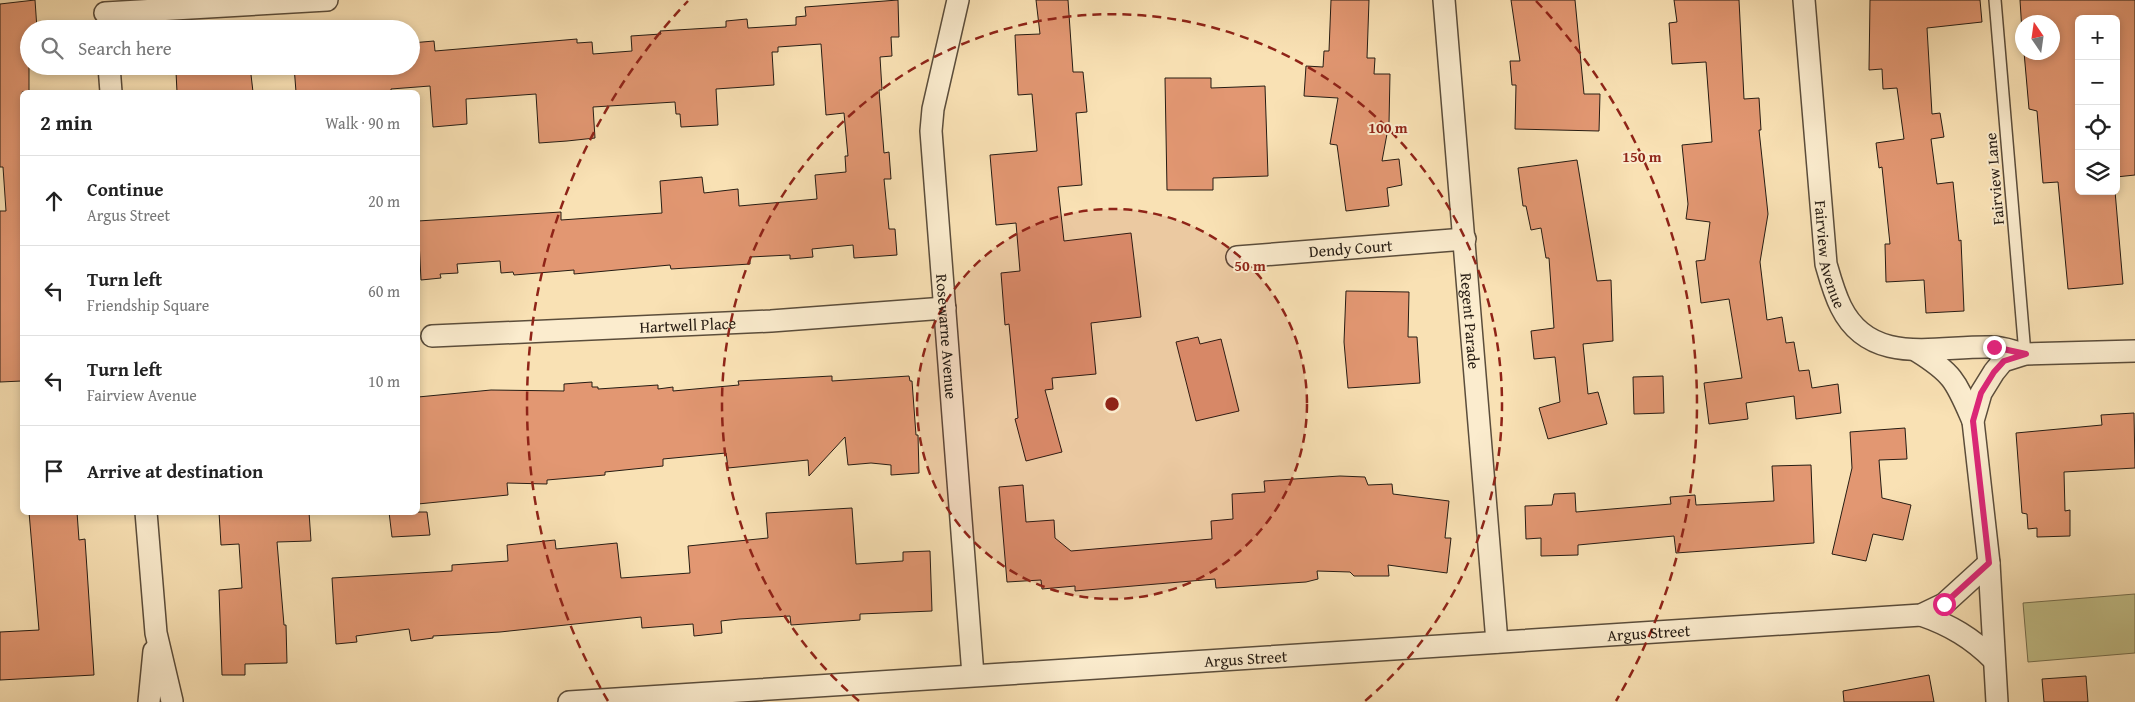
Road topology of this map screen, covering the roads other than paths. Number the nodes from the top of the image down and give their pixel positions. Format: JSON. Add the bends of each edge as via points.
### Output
{"nodes":[{"id":1,"x":327,"y":0,"type":"edge"},
{"id":2,"x":958,"y":0,"type":"edge"},
{"id":3,"x":1444,"y":0,"type":"edge"},
{"id":4,"x":1804,"y":0,"type":"edge"},
{"id":5,"x":1995,"y":0,"type":"edge"},
{"id":6,"x":105,"y":14,"type":"edge"},
{"id":7,"x":110,"y":75,"type":"edge"},
{"id":8,"x":111,"y":90,"type":"edge"},
{"id":9,"x":1465,"y":240,"type":"junction"},
{"id":10,"x":1237,"y":257,"type":"dead end"},
{"id":11,"x":945,"y":308,"type":"junction"},
{"id":12,"x":432,"y":336,"type":"dead end"},
{"id":13,"x":1917,"y":351,"type":"junction"},
{"id":14,"x":2135,"y":351,"type":"edge"},
{"id":15,"x":2026,"y":354,"type":"junction"},
{"id":16,"x":1973,"y":421,"type":"junction"},
{"id":17,"x":146,"y":515,"type":"edge"},
{"id":18,"x":1989,"y":563,"type":"junction"},
{"id":19,"x":1921,"y":614,"type":"junction"},
{"id":20,"x":156,"y":633,"type":"junction"},
{"id":21,"x":1498,"y":642,"type":"junction"},
{"id":22,"x":1994,"y":660,"type":"junction"},
{"id":23,"x":973,"y":675,"type":"junction"},
{"id":24,"x":633,"y":700,"type":"edge"},
{"id":25,"x":149,"y":702,"type":"edge"},
{"id":26,"x":166,"y":702,"type":"edge"},
{"id":27,"x":569,"y":702,"type":"edge"},
{"id":28,"x":1997,"y":702,"type":"edge"}],
"edges":[{"from":1,"to":6,"type":"street"},
{"from":2,"to":11,"type":"street","name":"Rosewarne Avenue","via":[[931,131]]},
{"from":3,"to":9,"type":"street","name":"Regent Parade"},
{"from":4,"to":13,"type":"street","name":"Fairview Avenue","via":[[1824,246],[1835,293],[1847,318],[1862,334],[1883,344]]},
{"from":5,"to":15,"type":"lane","name":"Fairview Lane"},
{"from":7,"to":8,"type":"street"},
{"from":9,"to":10,"type":"street","name":"Dendy Court"},
{"from":9,"to":21,"type":"street","name":"Regent Parade"},
{"from":11,"to":12,"type":"street","name":"Hartwell Place","via":[[770,321]]},
{"from":11,"to":23,"type":"street","name":"Rosewarne Avenue"},
{"from":13,"to":15,"type":"street","name":"Fairview Avenue","via":[[1994,347]]},
{"from":13,"to":16,"type":"street","via":[[1942,367],[1952,378]]},
{"from":14,"to":15,"type":"street"},
{"from":15,"to":16,"type":"street","via":[[2004,361],[1994,372],[1981,393]]},
{"from":16,"to":18,"type":"street"},
{"from":17,"to":20,"type":"street"},
{"from":18,"to":19,"type":"street","name":"Argus Street","via":[[1944,604]]},
{"from":18,"to":22,"type":"street"},
{"from":19,"to":21,"type":"street","name":"Argus Street"},
{"from":19,"to":22,"type":"street","name":"Argus Street","via":[[1946,623],[1976,642]]},
{"from":20,"to":25,"type":"street"},
{"from":20,"to":26,"type":"street"},
{"from":21,"to":23,"type":"street","name":"Argus Street"},
{"from":22,"to":28,"type":"street"},
{"from":23,"to":24,"type":"street","name":"Argus Street"},
{"from":24,"to":27,"type":"street","name":"Argus Street"}]}
